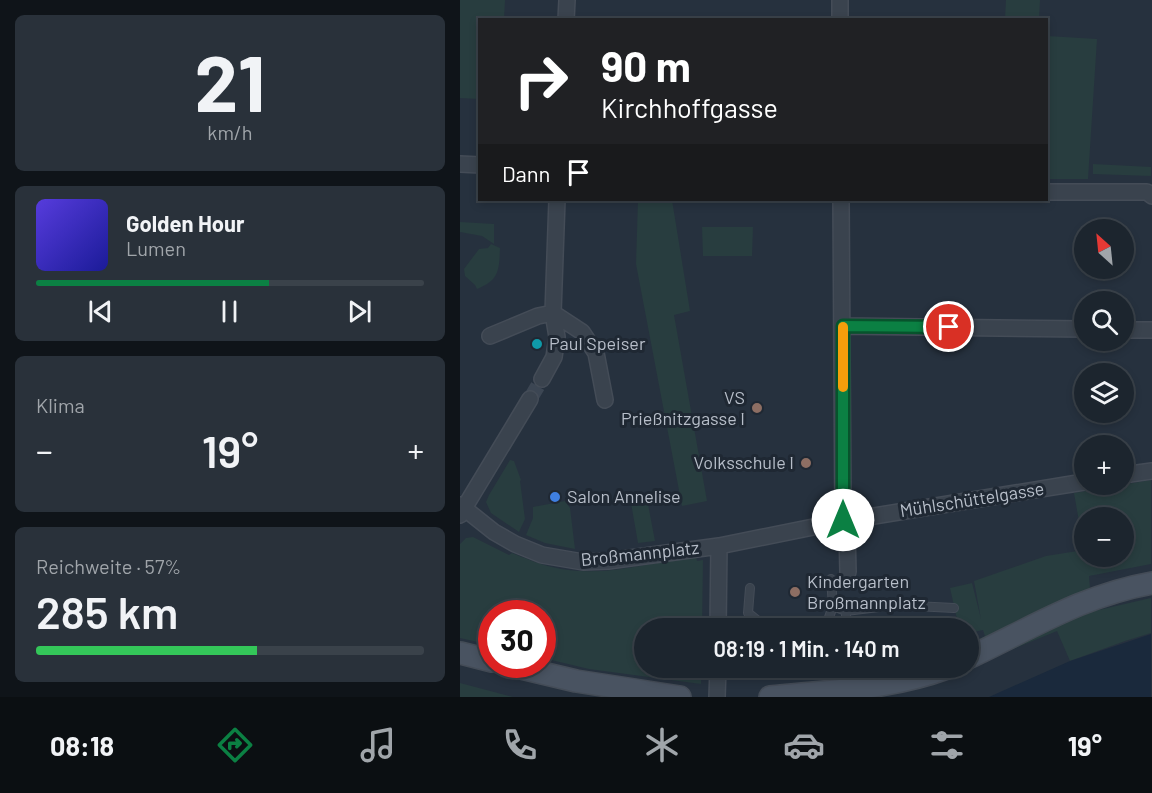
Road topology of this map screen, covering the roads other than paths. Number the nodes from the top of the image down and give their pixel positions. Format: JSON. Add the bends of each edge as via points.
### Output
{"nodes":[{"id":1,"x":568,"y":0,"type":"edge"},
{"id":2,"x":840,"y":0,"type":"edge"},
{"id":3,"x":566,"y":18,"type":"edge"},
{"id":4,"x":840,"y":18,"type":"edge"},
{"id":5,"x":460,"y":164,"type":"edge"},
{"id":6,"x":478,"y":165,"type":"edge"},
{"id":7,"x":1048,"y":192,"type":"edge"},
{"id":8,"x":1149,"y":194,"type":"edge"},
{"id":9,"x":557,"y":201,"type":"edge"},
{"id":10,"x":841,"y":201,"type":"edge"},
{"id":11,"x":553,"y":313,"type":"junction"},
{"id":12,"x":843,"y":326,"type":"junction"},
{"id":13,"x":1074,"y":329,"type":"edge"},
{"id":14,"x":1134,"y":330,"type":"edge"},
{"id":15,"x":1152,"y":330,"type":"edge"},
{"id":16,"x":490,"y":336,"type":"dead end"},
{"id":17,"x":542,"y":379,"type":"tunnel mouth"},
{"id":18,"x":530,"y":399,"type":"tunnel mouth"},
{"id":19,"x":605,"y":400,"type":"dead end"},
{"id":20,"x":1152,"y":471,"type":"edge"},
{"id":21,"x":1134,"y":473,"type":"edge"},
{"id":22,"x":1074,"y":484,"type":"edge"},
{"id":23,"x":461,"y":510,"type":"edge"},
{"id":24,"x":843,"y":520,"type":"junction"},
{"id":25,"x":719,"y":546,"type":"junction"},
{"id":26,"x":848,"y":572,"type":"dead end"},
{"id":27,"x":831,"y":579,"type":"dead end"},
{"id":28,"x":1152,"y":583,"type":"edge"},
{"id":29,"x":750,"y":588,"type":"dead end"},
{"id":30,"x":833,"y":606,"type":"junction"},
{"id":31,"x":954,"y":608,"type":"dead end"},
{"id":32,"x":846,"y":611,"type":"junction"},
{"id":33,"x":718,"y":618,"type":"edge"},
{"id":34,"x":755,"y":618,"type":"edge"},
{"id":35,"x":829,"y":618,"type":"edge"},
{"id":36,"x":846,"y":618,"type":"edge"},
{"id":37,"x":460,"y":652,"type":"edge"},
{"id":38,"x":979,"y":652,"type":"edge"},
{"id":39,"x":478,"y":657,"type":"edge"},
{"id":40,"x":556,"y":676,"type":"edge"},
{"id":41,"x":718,"y":678,"type":"edge"},
{"id":42,"x":848,"y":678,"type":"edge"},
{"id":43,"x":913,"y":678,"type":"edge"},
{"id":44,"x":849,"y":689,"type":"junction"},
{"id":45,"x":680,"y":697,"type":"edge"},
{"id":46,"x":717,"y":697,"type":"edge"},
{"id":47,"x":770,"y":697,"type":"edge"}],
"edges":[{"from":1,"to":3,"type":"street"},
{"from":2,"to":4,"type":"street"},
{"from":5,"to":6,"type":"street"},
{"from":7,"to":8,"type":"street"},
{"from":9,"to":11,"type":"street"},
{"from":10,"to":12,"type":"street"},
{"from":11,"to":16,"type":"street"},
{"from":11,"to":17,"type":"street","via":[[558,337],[554,357]]},
{"from":11,"to":19,"type":"street","via":[[582,332],[596,353]]},
{"from":12,"to":13,"type":"street"},
{"from":12,"to":24,"type":"street"},
{"from":14,"to":15,"type":"street"},
{"from":18,"to":23,"type":"street","via":[[487,474]]},
{"from":20,"to":21,"type":"street"},
{"from":22,"to":24,"type":"street","name":"Mühlschüttelgasse"},
{"from":23,"to":25,"type":"street","name":"Broßmannplatz","via":[[516,544],[556,559],[608,561]]},
{"from":24,"to":25,"type":"street","name":"Mühlschüttelgasse"},
{"from":24,"to":26,"type":"street","via":[[847,529]]},
{"from":25,"to":33,"type":"street","name":"Broßmannplatz"},
{"from":27,"to":30,"type":"lane"},
{"from":28,"to":38,"type":"street","via":[[1106,593],[1068,608]]},
{"from":29,"to":34,"type":"lane","via":[[748,613]]},
{"from":30,"to":32,"type":"lane"},
{"from":30,"to":35,"type":"lane"},
{"from":31,"to":32,"type":"lane","via":[[895,605]]},
{"from":32,"to":36,"type":"lane"},
{"from":37,"to":39,"type":"street"},
{"from":40,"to":45,"type":"street"},
{"from":41,"to":46,"type":"street"},
{"from":42,"to":44,"type":"lane"},
{"from":43,"to":44,"type":"street"},
{"from":44,"to":47,"type":"street"}]}
